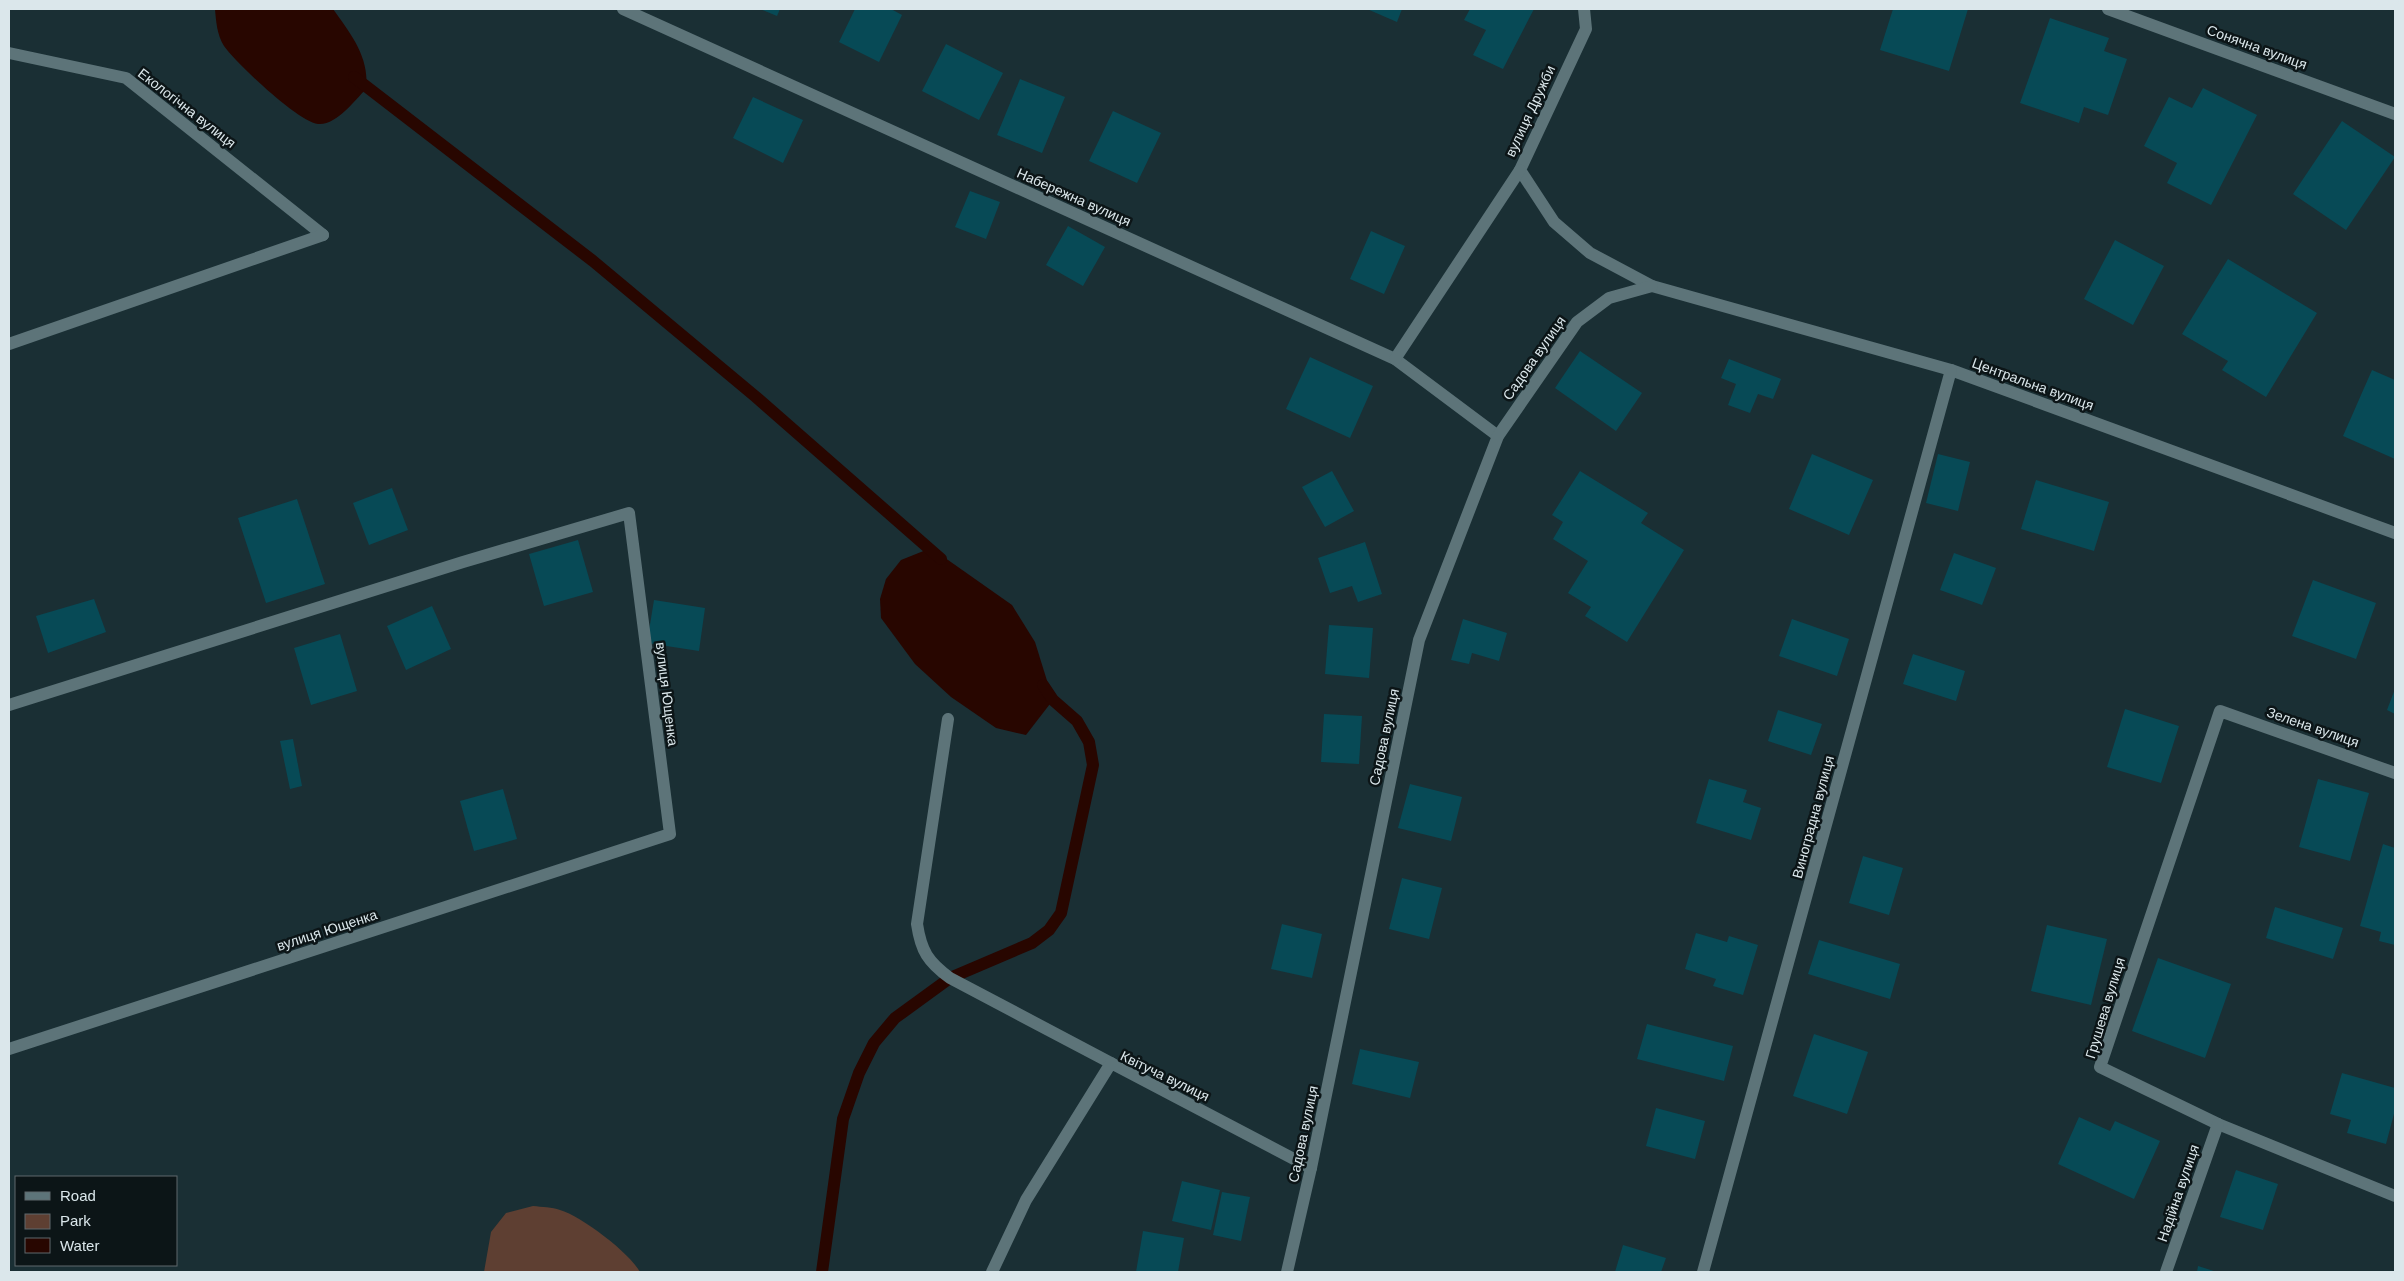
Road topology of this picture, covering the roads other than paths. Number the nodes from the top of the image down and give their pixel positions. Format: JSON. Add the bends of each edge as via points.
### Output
{"nodes":[{"id":1,"x":623,"y":9,"type":"edge"},
{"id":2,"x":1584,"y":9,"type":"edge"},
{"id":3,"x":2108,"y":9,"type":"edge"},
{"id":4,"x":9,"y":53,"type":"edge"},
{"id":5,"x":2395,"y":114,"type":"edge"},
{"id":6,"x":1520,"y":170,"type":"junction"},
{"id":7,"x":1652,"y":286,"type":"junction"},
{"id":8,"x":9,"y":344,"type":"edge"},
{"id":9,"x":1395,"y":359,"type":"junction"},
{"id":10,"x":1951,"y":370,"type":"junction"},
{"id":11,"x":1498,"y":436,"type":"junction"},
{"id":12,"x":2395,"y":533,"type":"edge"},
{"id":13,"x":9,"y":705,"type":"edge"},
{"id":14,"x":2220,"y":711,"type":"joint"},
{"id":15,"x":948,"y":719,"type":"dead end"},
{"id":16,"x":2395,"y":772,"type":"edge"},
{"id":17,"x":9,"y":1049,"type":"edge"},
{"id":18,"x":1111,"y":1063,"type":"junction"},
{"id":19,"x":2218,"y":1124,"type":"junction"},
{"id":20,"x":1311,"y":1168,"type":"junction"},
{"id":21,"x":2395,"y":1196,"type":"edge"},
{"id":22,"x":992,"y":1272,"type":"edge"},
{"id":23,"x":1287,"y":1272,"type":"edge"},
{"id":24,"x":1703,"y":1272,"type":"edge"},
{"id":25,"x":2166,"y":1272,"type":"edge"}],
"edges":[{"from":1,"to":9,"type":"street","name":"Набережна вулиця"},
{"from":2,"to":6,"type":"street","name":"вулиця Дружби","via":[[1586,29]]},
{"from":3,"to":5,"type":"street","name":"Сонячна вулиця"},
{"from":4,"to":8,"type":"street","name":"Екологічна вулиця","via":[[126,78],[323,235]]},
{"from":6,"to":7,"type":"street","name":"вулиця Дружби","via":[[1554,222],[1590,253]]},
{"from":6,"to":9,"type":"street"},
{"from":7,"to":10,"type":"street","name":"Центральна вулиця"},
{"from":7,"to":11,"type":"street","name":"Садова вулиця","via":[[1609,298],[1577,322]]},
{"from":9,"to":11,"type":"street","name":"Набережна вулиця"},
{"from":10,"to":12,"type":"street","name":"Центральна вулиця"},
{"from":10,"to":24,"type":"street","name":"Виноградна вулиця"},
{"from":11,"to":20,"type":"street","name":"Садова вулиця","via":[[1419,640]]},
{"from":13,"to":17,"type":"street","name":"вулиця Ющенка","via":[[629,513],[670,834]]},
{"from":14,"to":16,"type":"street","name":"Зелена вулиця"},
{"from":14,"to":19,"type":"street","name":"Грушева вулиця","via":[[2100,1067]]},
{"from":15,"to":18,"type":"street","via":[[917,924],[920,945],[934,967],[950,978]]},
{"from":18,"to":20,"type":"street","name":"Квітуча вулиця"},
{"from":18,"to":22,"type":"street","name":"Квітуча вулиця","via":[[1026,1200]]},
{"from":19,"to":21,"type":"street","name":"Грушева вулиця"},
{"from":19,"to":25,"type":"street","name":"Надійна вулиця"},
{"from":20,"to":23,"type":"street","name":"Садова вулиця"}]}
